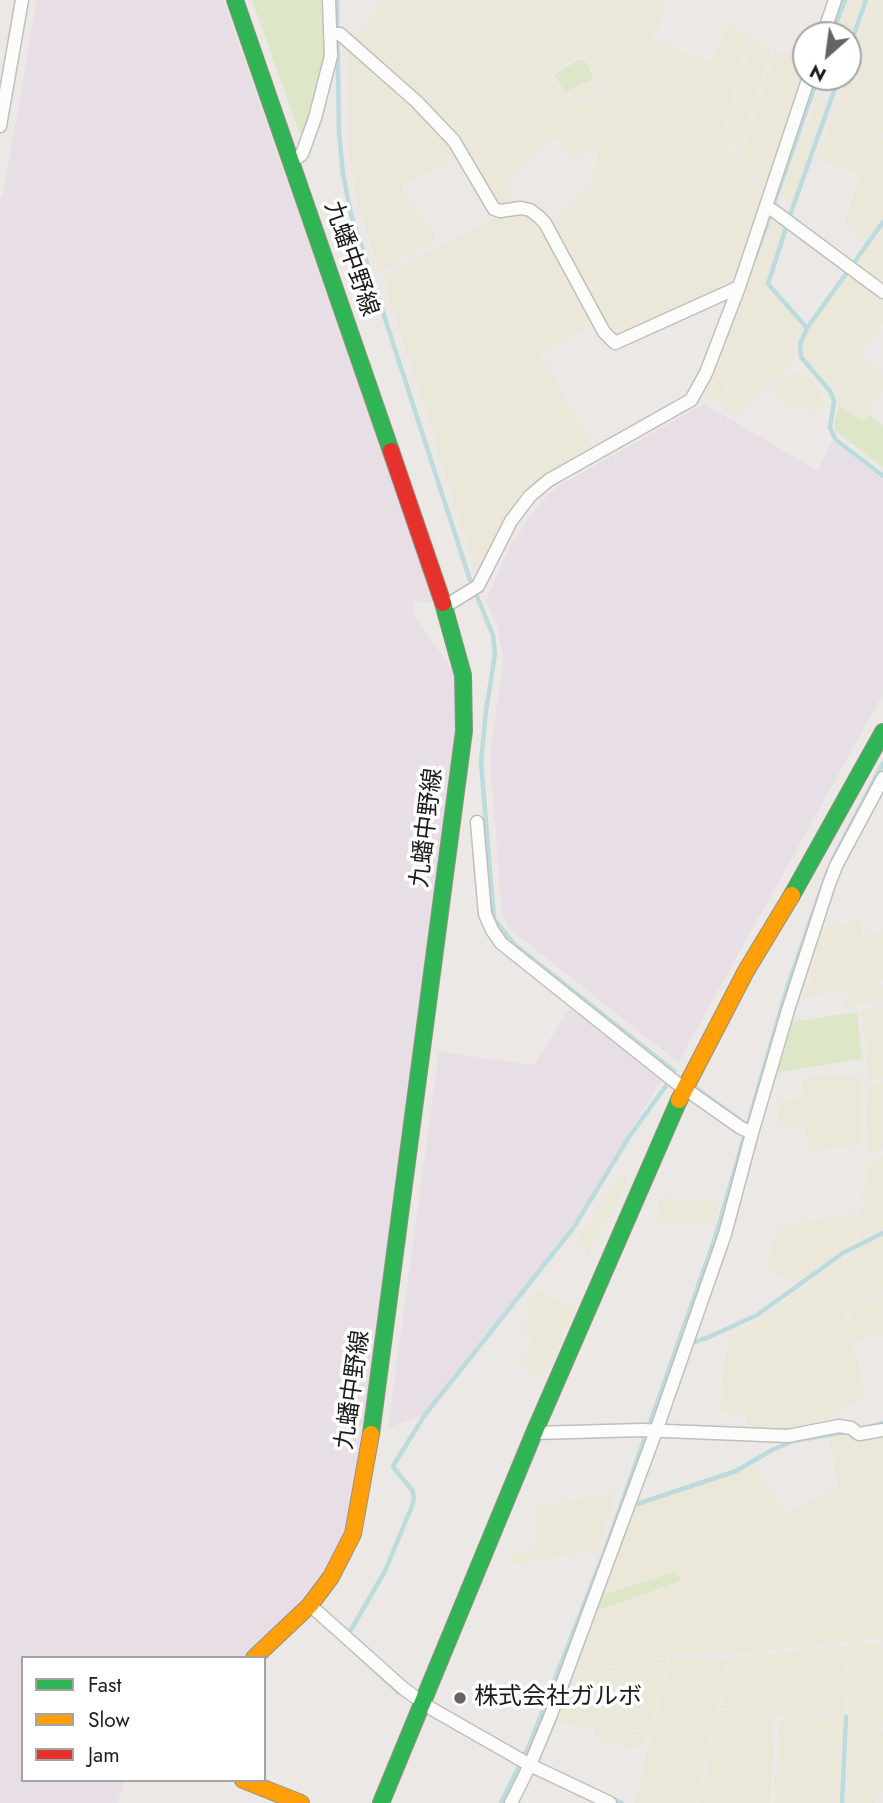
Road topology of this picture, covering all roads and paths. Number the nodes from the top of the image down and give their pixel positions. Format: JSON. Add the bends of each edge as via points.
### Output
{"nodes":[{"id":1,"x":22,"y":0,"type":"edge"},
{"id":2,"x":235,"y":0,"type":"edge"},
{"id":3,"x":329,"y":0,"type":"edge"},
{"id":4,"x":835,"y":0,"type":"edge"},
{"id":5,"x":828,"y":21,"type":"edge"},
{"id":6,"x":335,"y":34,"type":"junction"},
{"id":7,"x":805,"y":91,"type":"edge"},
{"id":8,"x":0,"y":125,"type":"edge"},
{"id":9,"x":293,"y":161,"type":"junction"},
{"id":10,"x":770,"y":209,"type":"junction"},
{"id":11,"x":739,"y":287,"type":"junction"},
{"id":12,"x":883,"y":292,"type":"edge"},
{"id":13,"x":444,"y":607,"type":"junction"},
{"id":14,"x":883,"y":732,"type":"edge"},
{"id":15,"x":883,"y":778,"type":"edge"},
{"id":16,"x":477,"y":821,"type":"dead end"},
{"id":17,"x":684,"y":1088,"type":"junction"},
{"id":18,"x":747,"y":1131,"type":"junction"},
{"id":19,"x":649,"y":1430,"type":"junction"},
{"id":20,"x":883,"y":1430,"type":"edge"},
{"id":21,"x":534,"y":1433,"type":"junction"},
{"id":22,"x":310,"y":1605,"type":"junction"},
{"id":23,"x":256,"y":1656,"type":"edge"},
{"id":24,"x":422,"y":1702,"type":"junction"},
{"id":25,"x":524,"y":1762,"type":"junction"},
{"id":26,"x":248,"y":1782,"type":"edge"},
{"id":27,"x":301,"y":1803,"type":"edge"},
{"id":28,"x":381,"y":1803,"type":"edge"},
{"id":29,"x":511,"y":1803,"type":"edge"},
{"id":30,"x":610,"y":1803,"type":"edge"}],
"edges":[{"from":1,"to":8,"type":"street"},
{"from":2,"to":9,"type":"main road","name":"九蟠中野線"},
{"from":3,"to":6,"type":"street"},
{"from":4,"to":5,"type":"street"},
{"from":6,"to":9,"type":"street","via":[[315,118],[302,154]]},
{"from":6,"to":11,"type":"street","via":[[417,102],[454,141],[494,209],[530,210],[545,223],[604,332],[615,343]]},
{"from":7,"to":10,"type":"street"},
{"from":9,"to":13,"type":"main road","name":"九蟠中野線"},
{"from":10,"to":11,"type":"street"},
{"from":10,"to":12,"type":"street"},
{"from":11,"to":13,"type":"street","via":[[691,400],[548,480],[511,522],[474,589]]},
{"from":13,"to":22,"type":"main road","name":"九蟠中野線","via":[[463,675],[464,731],[379,1383],[353,1534]]},
{"from":14,"to":17,"type":"main road"},
{"from":15,"to":18,"type":"street","via":[[833,875]]},
{"from":16,"to":17,"type":"street","via":[[485,914],[501,943]]},
{"from":17,"to":18,"type":"street"},
{"from":17,"to":21,"type":"main road"},
{"from":18,"to":19,"type":"street","via":[[725,1234]]},
{"from":19,"to":20,"type":"street","via":[[788,1436],[839,1426],[868,1434]]},
{"from":19,"to":21,"type":"street"},
{"from":19,"to":25,"type":"street"},
{"from":21,"to":24,"type":"main road"},
{"from":22,"to":23,"type":"main road","name":"九蟠中野線"},
{"from":22,"to":24,"type":"street"},
{"from":24,"to":25,"type":"street"},
{"from":24,"to":28,"type":"main road"},
{"from":25,"to":29,"type":"street"},
{"from":25,"to":30,"type":"street"},
{"from":26,"to":27,"type":"main road"}]}
